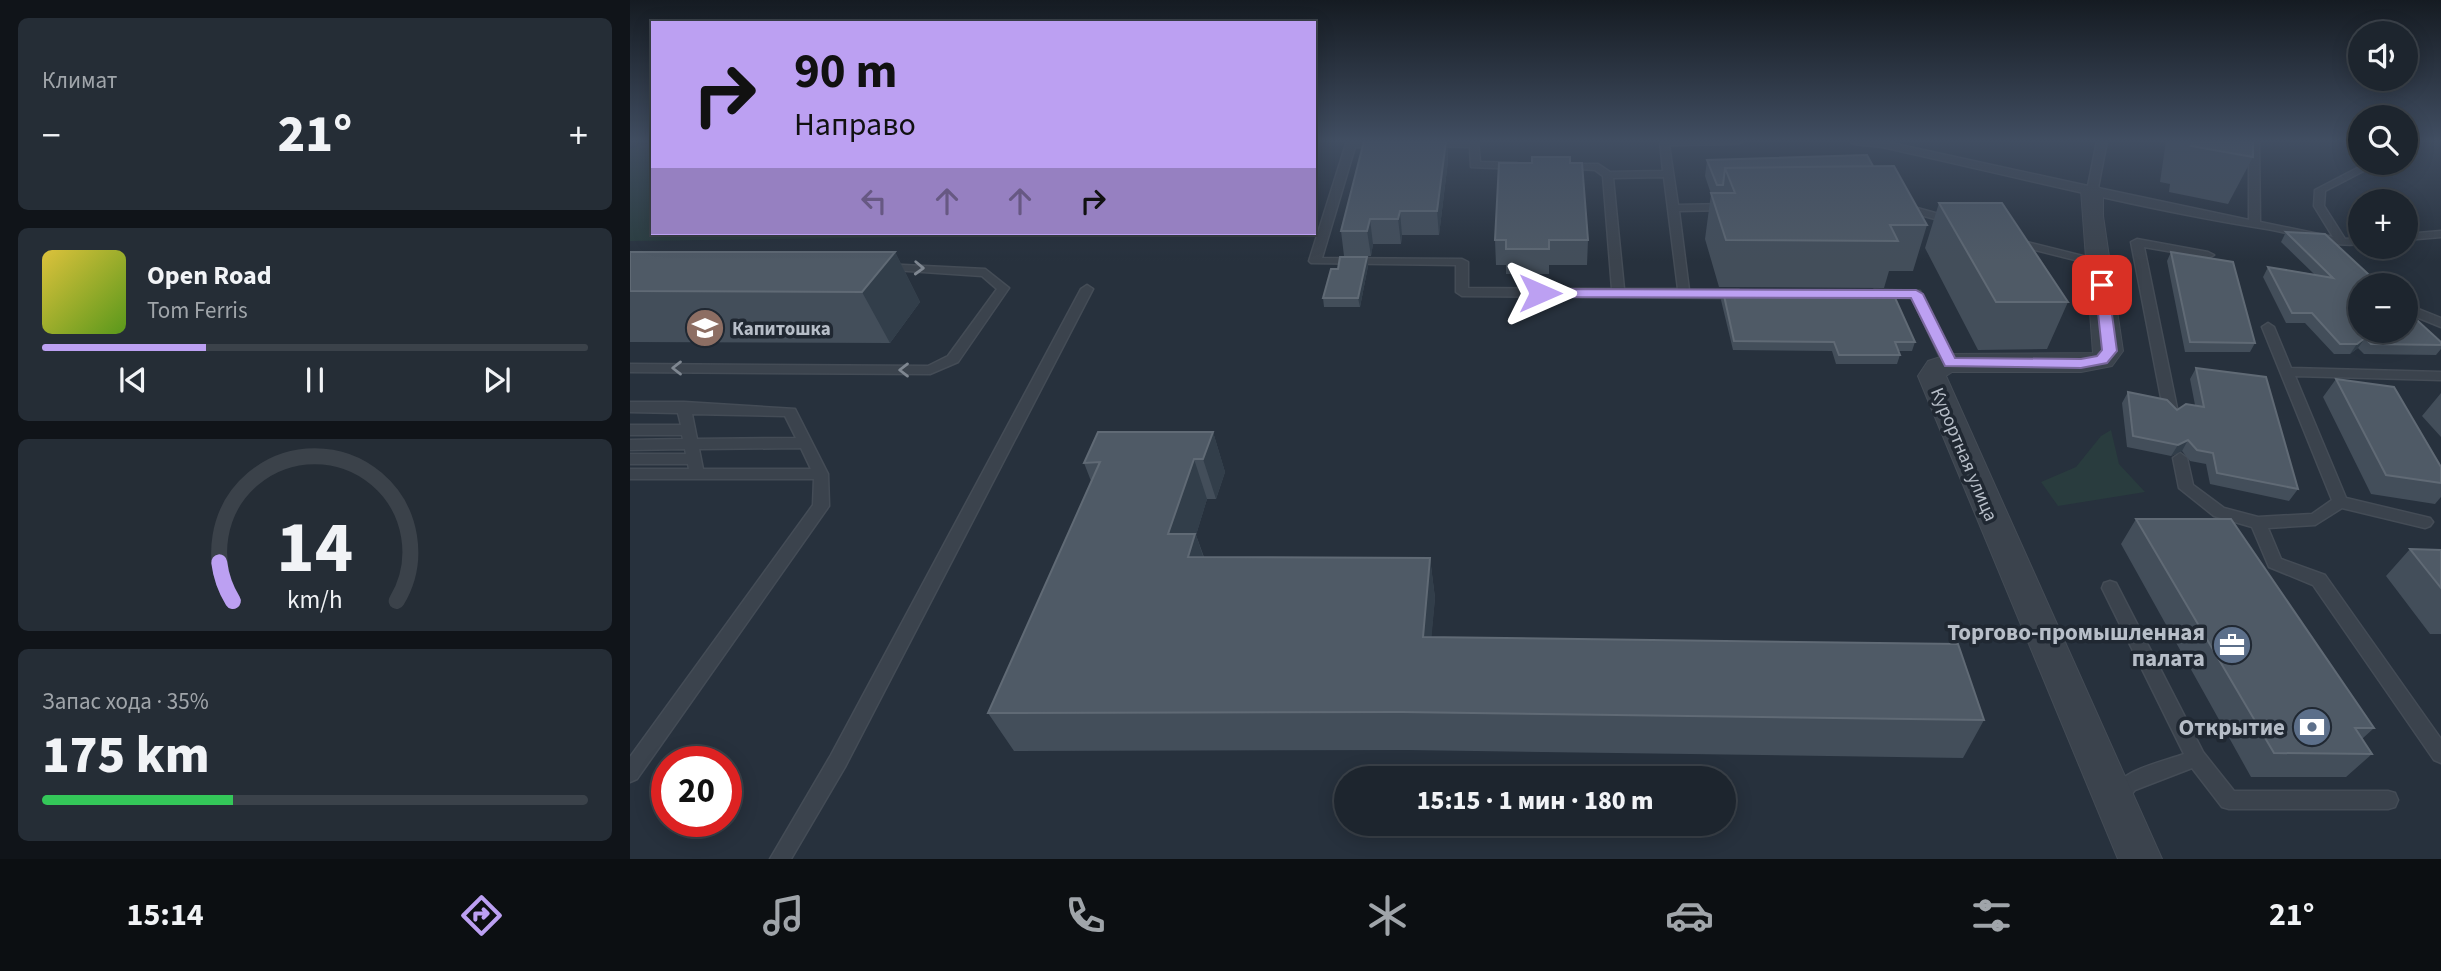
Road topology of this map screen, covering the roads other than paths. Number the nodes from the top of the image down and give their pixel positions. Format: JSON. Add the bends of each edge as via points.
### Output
{"nodes":[{"id":1,"x":1340,"y":181,"type":"edge"},
{"id":2,"x":1609,"y":181,"type":"edge"},
{"id":3,"x":1667,"y":181,"type":"edge"},
{"id":4,"x":2051,"y":181,"type":"edge"},
{"id":5,"x":2094,"y":181,"type":"edge"},
{"id":6,"x":2254,"y":181,"type":"edge"},
{"id":7,"x":2338,"y":181,"type":"edge"},
{"id":8,"x":2092,"y":190,"type":"junction"},
{"id":9,"x":1880,"y":205,"type":"edge"},
{"id":10,"x":1742,"y":207,"type":"edge"},
{"id":11,"x":1673,"y":208,"type":"junction"},
{"id":12,"x":1965,"y":225,"type":"edge"},
{"id":13,"x":2255,"y":225,"type":"junction"},
{"id":14,"x":2441,"y":234,"type":"edge"},
{"id":15,"x":2418,"y":236,"type":"edge"},
{"id":16,"x":2003,"y":238,"type":"edge"},
{"id":17,"x":2348,"y":242,"type":"edge"},
{"id":18,"x":2342,"y":243,"type":"junction"},
{"id":19,"x":2208,"y":255,"type":"edge"},
{"id":20,"x":2099,"y":263,"type":"junction"},
{"id":21,"x":869,"y":267,"type":"edge"},
{"id":22,"x":1087,"y":289,"type":"dead end"},
{"id":23,"x":1618,"y":293,"type":"junction"},
{"id":24,"x":1684,"y":293,"type":"junction"},
{"id":25,"x":1752,"y":294,"type":"edge"},
{"id":26,"x":1861,"y":294,"type":"edge"},
{"id":27,"x":2418,"y":313,"type":"dead end"},
{"id":28,"x":2441,"y":323,"type":"edge"},
{"id":29,"x":2268,"y":327,"type":"dead end"},
{"id":30,"x":1950,"y":363,"type":"junction"},
{"id":31,"x":630,"y":368,"type":"edge"},
{"id":32,"x":2286,"y":372,"type":"junction"},
{"id":33,"x":2441,"y":376,"type":"edge"},
{"id":34,"x":630,"y":407,"type":"edge"},
{"id":35,"x":684,"y":407,"type":"junction"},
{"id":36,"x":2171,"y":413,"type":"edge"},
{"id":37,"x":630,"y":430,"type":"edge"},
{"id":38,"x":689,"y":430,"type":"junction"},
{"id":39,"x":806,"y":443,"type":"junction"},
{"id":40,"x":630,"y":445,"type":"edge"},
{"id":41,"x":2180,"y":458,"type":"dead end"},
{"id":42,"x":630,"y":459,"type":"edge"},
{"id":43,"x":694,"y":459,"type":"junction"},
{"id":44,"x":630,"y":474,"type":"edge"},
{"id":45,"x":821,"y":474,"type":"junction"},
{"id":46,"x":2340,"y":502,"type":"junction"},
{"id":47,"x":2425,"y":522,"type":"dead end"},
{"id":48,"x":2258,"y":523,"type":"junction"},
{"id":49,"x":2110,"y":588,"type":"dead end"},
{"id":50,"x":2441,"y":754,"type":"edge"},
{"id":51,"x":2196,"y":758,"type":"junction"},
{"id":52,"x":630,"y":773,"type":"edge"},
{"id":53,"x":2115,"y":798,"type":"junction"},
{"id":54,"x":2388,"y":800,"type":"dead end"},
{"id":55,"x":780,"y":859,"type":"edge"},
{"id":56,"x":2140,"y":859,"type":"edge"}],
"edges":[{"from":1,"to":23,"type":"lane","via":[[1315,261],[1462,262],[1462,292]]},
{"from":2,"to":23,"type":"lane"},
{"from":3,"to":11,"type":"lane"},
{"from":4,"to":8,"type":"lane"},
{"from":5,"to":8,"type":"lane","name":"Курортная улица"},
{"from":6,"to":13,"type":"lane"},
{"from":7,"to":18,"type":"lane","via":[[2320,190],[2319,206]]},
{"from":8,"to":13,"type":"lane"},
{"from":8,"to":20,"type":"street","name":"Курортная улица"},
{"from":9,"to":12,"type":"lane","via":[[1915,208]]},
{"from":10,"to":11,"type":"lane"},
{"from":11,"to":24,"type":"lane"},
{"from":13,"to":18,"type":"lane"},
{"from":14,"to":15,"type":"lane"},
{"from":16,"to":20,"type":"lane"},
{"from":17,"to":18,"type":"lane"},
{"from":19,"to":36,"type":"lane","via":[[2137,242]]},
{"from":20,"to":30,"type":"street","name":"Курортная улица","via":[[2109,351],[2102,360]]},
{"from":21,"to":31,"type":"lane","one_way":true,"via":[[985,273],[1003,288],[953,359],[929,370]]},
{"from":22,"to":55,"type":"lane","via":[[838,761]]},
{"from":23,"to":24,"type":"lane"},
{"from":24,"to":25,"type":"lane"},
{"from":26,"to":30,"type":"lane","via":[[1916,294]]},
{"from":27,"to":28,"type":"lane"},
{"from":29,"to":32,"type":"lane"},
{"from":30,"to":53,"type":"street","name":"Курортная улица","via":[[1938,367],[1932,376],[1936,390]]},
{"from":32,"to":33,"type":"lane"},
{"from":32,"to":46,"type":"lane"},
{"from":34,"to":35,"type":"lane"},
{"from":35,"to":38,"type":"lane"},
{"from":35,"to":39,"type":"lane","via":[[790,412]]},
{"from":37,"to":38,"type":"lane"},
{"from":38,"to":43,"type":"lane"},
{"from":39,"to":43,"type":"lane"},
{"from":39,"to":45,"type":"lane"},
{"from":40,"to":43,"type":"lane"},
{"from":41,"to":48,"type":"lane","via":[[2186,488],[2219,512]]},
{"from":42,"to":43,"type":"lane"},
{"from":43,"to":44,"type":"lane"},
{"from":43,"to":45,"type":"lane"},
{"from":45,"to":52,"type":"lane","via":[[821,506]]},
{"from":46,"to":47,"type":"lane"},
{"from":46,"to":48,"type":"lane","via":[[2315,519]]},
{"from":48,"to":50,"type":"lane","via":[[2275,563],[2319,580]]},
{"from":49,"to":51,"type":"lane"},
{"from":51,"to":53,"type":"lane","via":[[2128,784]]},
{"from":51,"to":54,"type":"lane","via":[[2229,800]]},
{"from":53,"to":56,"type":"street","name":"Курортная улица"}]}
